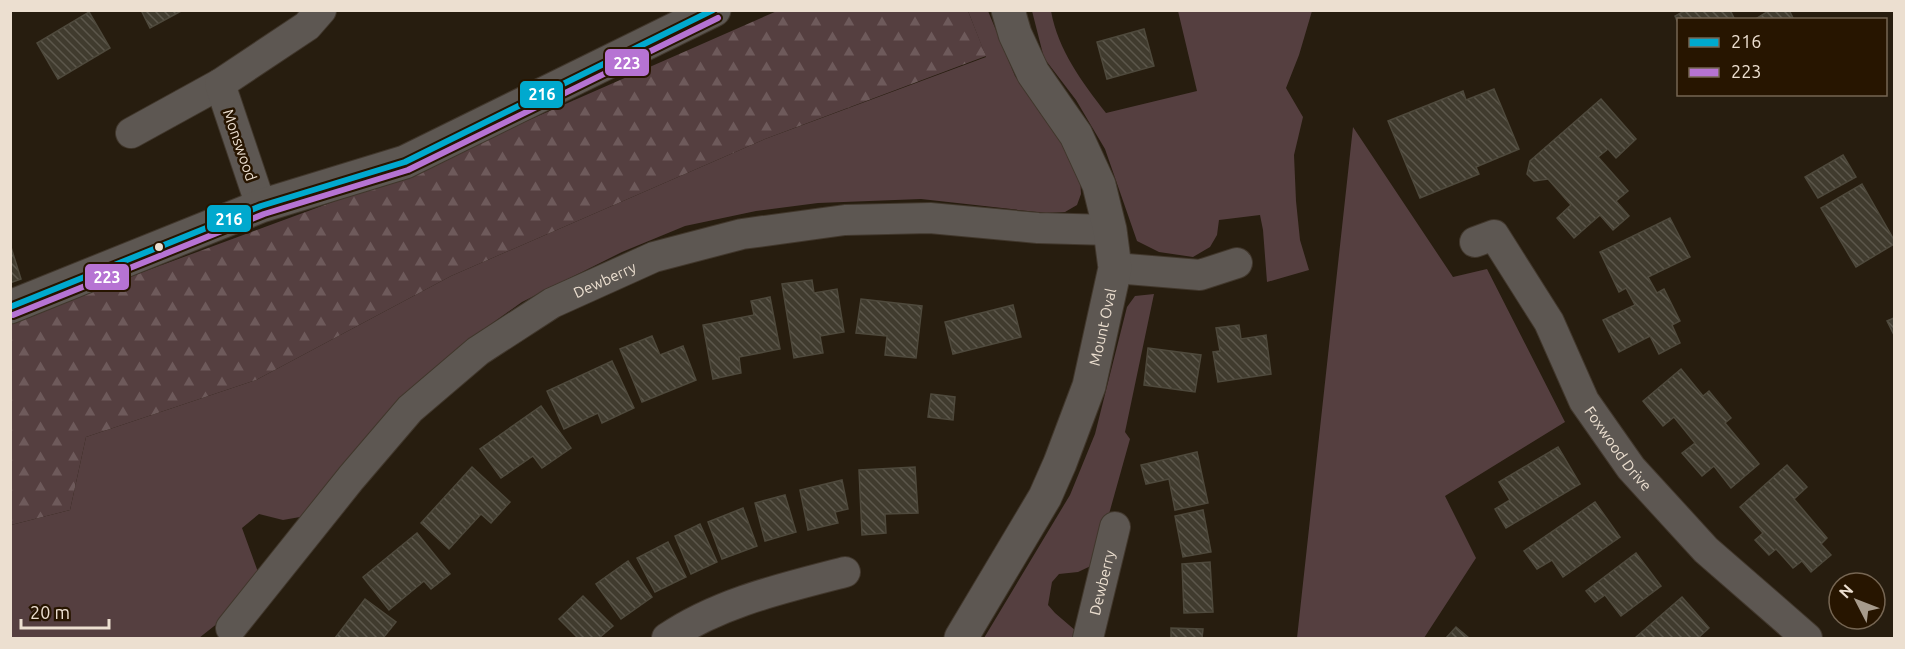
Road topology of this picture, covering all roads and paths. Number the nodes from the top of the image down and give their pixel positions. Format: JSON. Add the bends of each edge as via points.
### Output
{"nodes":[{"id":1,"x":321,"y":10,"type":"edge"},
{"id":2,"x":714,"y":10,"type":"edge"},
{"id":3,"x":1008,"y":10,"type":"edge"},
{"id":4,"x":220,"y":84,"type":"junction"},
{"id":5,"x":131,"y":133,"type":"dead end"},
{"id":6,"x":261,"y":206,"type":"junction"},
{"id":7,"x":1110,"y":230,"type":"junction"},
{"id":8,"x":1475,"y":242,"type":"dead end"},
{"id":9,"x":1237,"y":262,"type":"dead end"},
{"id":10,"x":1114,"y":268,"type":"junction"},
{"id":11,"x":10,"y":308,"type":"edge"},
{"id":12,"x":1115,"y":527,"type":"dead end"},
{"id":13,"x":845,"y":572,"type":"dead end"},
{"id":14,"x":231,"y":627,"type":"dead end"},
{"id":15,"x":667,"y":639,"type":"edge"},
{"id":16,"x":961,"y":639,"type":"edge"},
{"id":17,"x":1088,"y":639,"type":"edge"},
{"id":18,"x":1807,"y":639,"type":"edge"}],
"edges":[{"from":1,"to":4,"type":"street","via":[[307,26]]},
{"from":2,"to":6,"type":"street","via":[[405,162]]},
{"from":3,"to":7,"type":"street","name":"Mount Oval","via":[[1033,73],[1076,135],[1099,185]]},
{"from":4,"to":5,"type":"street"},
{"from":4,"to":6,"type":"street","name":"Monswood"},
{"from":6,"to":11,"type":"street"},
{"from":7,"to":10,"type":"street","name":"Mount Oval"},
{"from":7,"to":14,"type":"street","name":"Dewberry","via":[[930,218],[845,220],[742,234],[654,256],[552,303],[478,351],[410,410]]},
{"from":8,"to":18,"type":"street","name":"Foxwood Drive","via":[[1494,235],[1549,322],[1584,402],[1631,468],[1706,550]]},
{"from":9,"to":10,"type":"street","via":[[1200,275]]},
{"from":10,"to":16,"type":"street","name":"Mount Oval","via":[[1089,386],[1060,462],[1045,497]]},
{"from":12,"to":17,"type":"street","name":"Dewberry"},
{"from":13,"to":15,"type":"street","via":[[759,594],[684,626]]}]}
